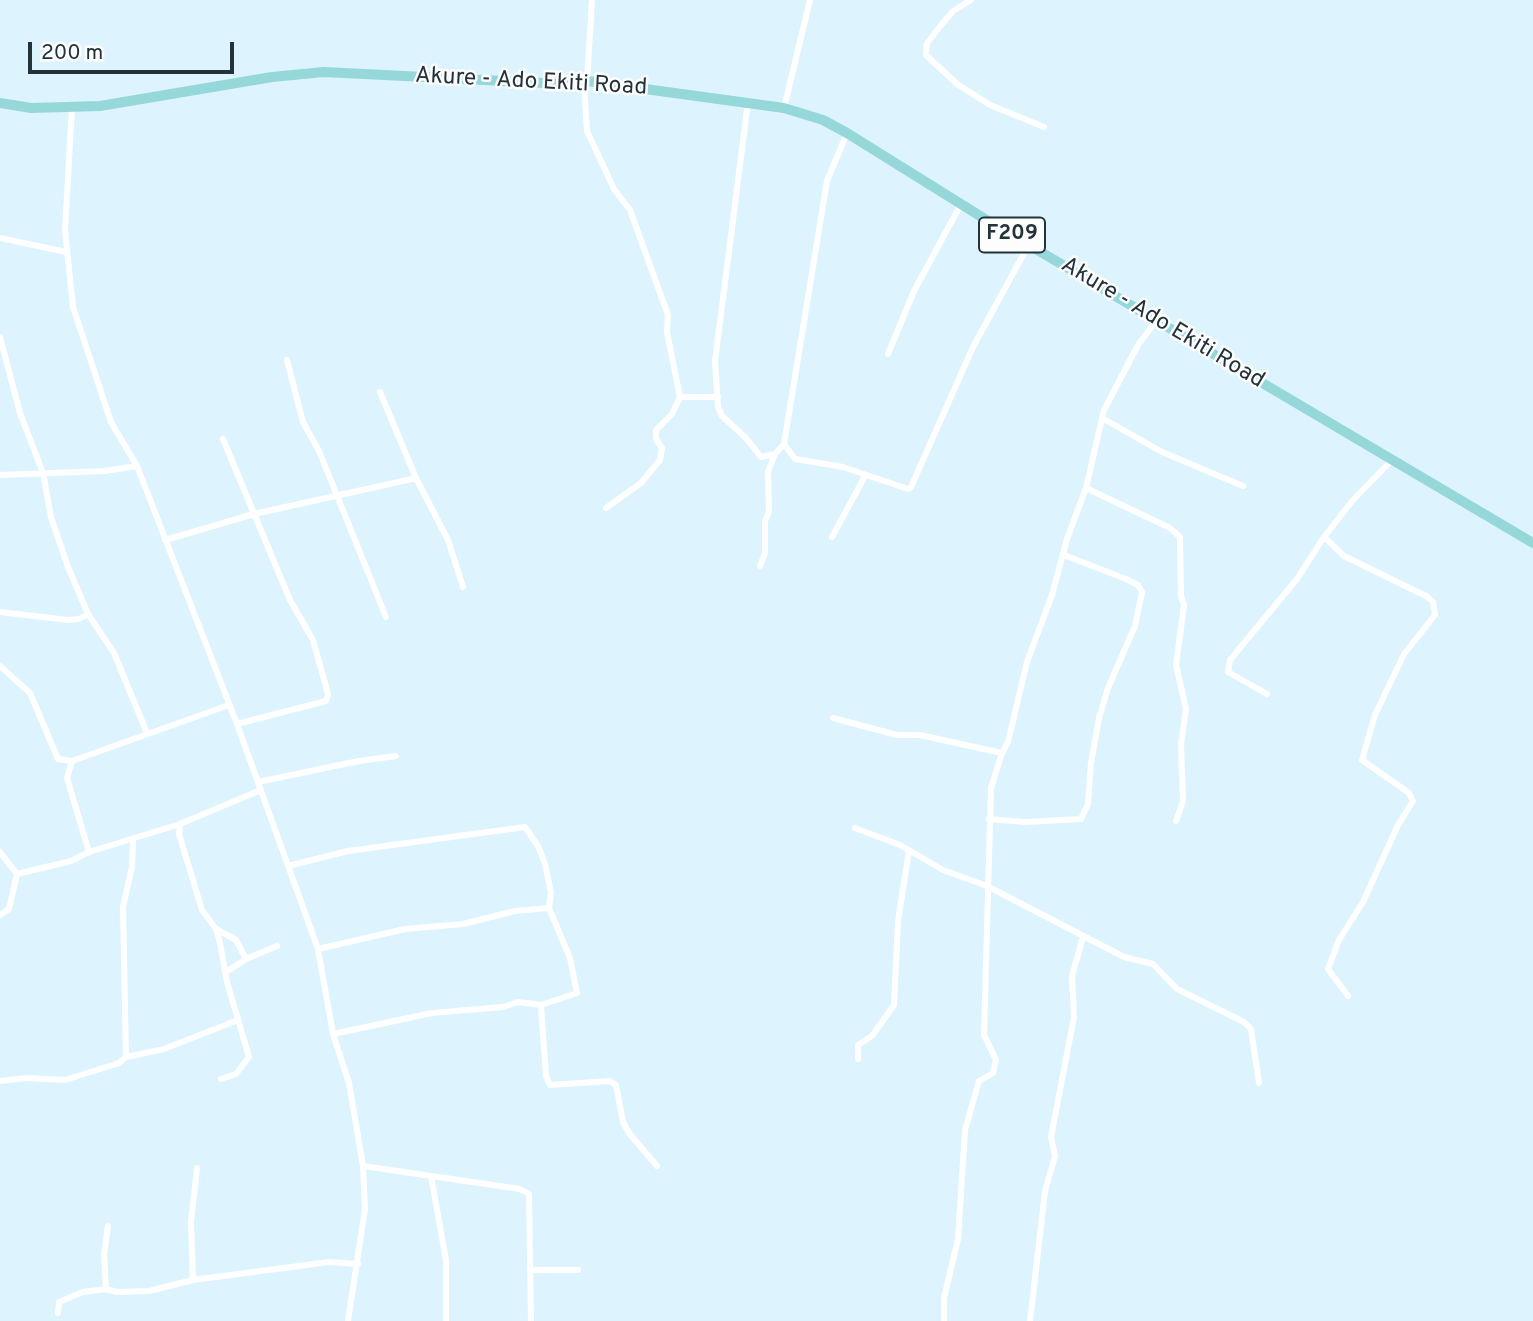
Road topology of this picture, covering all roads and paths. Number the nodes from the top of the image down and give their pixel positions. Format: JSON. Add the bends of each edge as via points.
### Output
{"nodes":[{"id":1,"x":592,"y":0,"type":"edge"},
{"id":2,"x":810,"y":0,"type":"edge"},
{"id":3,"x":971,"y":0,"type":"edge"},
{"id":4,"x":586,"y":83,"type":"junction"},
{"id":5,"x":0,"y":103,"type":"edge"},
{"id":6,"x":748,"y":103,"type":"junction"},
{"id":7,"x":72,"y":108,"type":"junction"},
{"id":8,"x":784,"y":108,"type":"junction"},
{"id":9,"x":1044,"y":127,"type":"dead end"},
{"id":10,"x":847,"y":133,"type":"junction"},
{"id":11,"x":961,"y":204,"type":"junction"},
{"id":12,"x":0,"y":238,"type":"edge"},
{"id":13,"x":1028,"y":244,"type":"junction"},
{"id":14,"x":66,"y":253,"type":"junction"},
{"id":15,"x":1156,"y":321,"type":"junction"},
{"id":16,"x":0,"y":337,"type":"edge"},
{"id":17,"x":888,"y":354,"type":"dead end"},
{"id":18,"x":287,"y":360,"type":"dead end"},
{"id":19,"x":380,"y":392,"type":"dead end"},
{"id":20,"x":680,"y":397,"type":"junction"},
{"id":21,"x":718,"y":397,"type":"junction"},
{"id":22,"x":1102,"y":418,"type":"junction"},
{"id":23,"x":223,"y":439,"type":"dead end"},
{"id":24,"x":784,"y":444,"type":"junction"},
{"id":25,"x":775,"y":454,"type":"junction"},
{"id":26,"x":761,"y":457,"type":"junction"},
{"id":27,"x":1392,"y":460,"type":"junction"},
{"id":28,"x":137,"y":466,"type":"junction"},
{"id":29,"x":768,"y":472,"type":"junction"},
{"id":30,"x":43,"y":473,"type":"junction"},
{"id":31,"x":0,"y":475,"type":"edge"},
{"id":32,"x":865,"y":475,"type":"junction"},
{"id":33,"x":416,"y":478,"type":"junction"},
{"id":34,"x":1243,"y":486,"type":"dead end"},
{"id":35,"x":1086,"y":488,"type":"junction"},
{"id":36,"x":335,"y":497,"type":"junction"},
{"id":37,"x":606,"y":508,"type":"dead end"},
{"id":38,"x":254,"y":514,"type":"junction"},
{"id":39,"x":832,"y":537,"type":"dead end"},
{"id":40,"x":1324,"y":537,"type":"junction"},
{"id":41,"x":165,"y":540,"type":"junction"},
{"id":42,"x":1533,"y":543,"type":"edge"},
{"id":43,"x":1064,"y":555,"type":"junction"},
{"id":44,"x":760,"y":566,"type":"dead end"},
{"id":45,"x":463,"y":587,"type":"dead end"},
{"id":46,"x":0,"y":612,"type":"edge"},
{"id":47,"x":88,"y":614,"type":"junction"},
{"id":48,"x":386,"y":617,"type":"dead end"},
{"id":49,"x":0,"y":666,"type":"edge"},
{"id":50,"x":1267,"y":694,"type":"dead end"},
{"id":51,"x":229,"y":705,"type":"junction"},
{"id":52,"x":833,"y":718,"type":"dead end"},
{"id":53,"x":237,"y":724,"type":"junction"},
{"id":54,"x":147,"y":733,"type":"junction"},
{"id":55,"x":1002,"y":753,"type":"junction"},
{"id":56,"x":396,"y":756,"type":"dead end"},
{"id":57,"x":72,"y":761,"type":"junction"},
{"id":58,"x":258,"y":782,"type":"junction"},
{"id":59,"x":261,"y":790,"type":"junction"},
{"id":60,"x":989,"y":819,"type":"junction"},
{"id":61,"x":1176,"y":821,"type":"dead end"},
{"id":62,"x":180,"y":824,"type":"junction"},
{"id":63,"x":855,"y":828,"type":"dead end"},
{"id":64,"x":133,"y":839,"type":"junction"},
{"id":65,"x":909,"y":851,"type":"junction"},
{"id":66,"x":0,"y":852,"type":"edge"},
{"id":67,"x":89,"y":852,"type":"junction"},
{"id":68,"x":288,"y":866,"type":"junction"},
{"id":69,"x":17,"y":874,"type":"junction"},
{"id":70,"x":987,"y":886,"type":"junction"},
{"id":71,"x":549,"y":908,"type":"junction"},
{"id":72,"x":0,"y":915,"type":"edge"},
{"id":73,"x":216,"y":929,"type":"junction"},
{"id":74,"x":1083,"y":937,"type":"junction"},
{"id":75,"x":276,"y":946,"type":"dead end"},
{"id":76,"x":318,"y":948,"type":"junction"},
{"id":77,"x":246,"y":959,"type":"junction"},
{"id":78,"x":226,"y":972,"type":"junction"},
{"id":79,"x":1348,"y":996,"type":"dead end"},
{"id":80,"x":541,"y":1004,"type":"junction"},
{"id":81,"x":238,"y":1020,"type":"junction"},
{"id":82,"x":333,"y":1034,"type":"junction"},
{"id":83,"x":126,"y":1056,"type":"junction"},
{"id":84,"x":858,"y":1059,"type":"dead end"},
{"id":85,"x":221,"y":1079,"type":"dead end"},
{"id":86,"x":0,"y":1081,"type":"edge"},
{"id":87,"x":1259,"y":1083,"type":"dead end"},
{"id":88,"x":363,"y":1166,"type":"junction"},
{"id":89,"x":657,"y":1166,"type":"dead end"},
{"id":90,"x":197,"y":1168,"type":"dead end"},
{"id":91,"x":431,"y":1176,"type":"junction"},
{"id":92,"x":108,"y":1226,"type":"dead end"},
{"id":93,"x":358,"y":1264,"type":"junction"},
{"id":94,"x":532,"y":1270,"type":"junction"},
{"id":95,"x":578,"y":1270,"type":"dead end"},
{"id":96,"x":193,"y":1280,"type":"junction"},
{"id":97,"x":106,"y":1289,"type":"junction"},
{"id":98,"x":58,"y":1313,"type":"dead end"},
{"id":99,"x":348,"y":1321,"type":"edge"},
{"id":100,"x":446,"y":1321,"type":"edge"},
{"id":101,"x":531,"y":1321,"type":"edge"},
{"id":102,"x":945,"y":1321,"type":"edge"},
{"id":103,"x":1030,"y":1321,"type":"edge"}],
"edges":[{"from":1,"to":4,"type":"street"},
{"from":2,"to":8,"type":"street"},
{"from":3,"to":9,"type":"street","via":[[948,17],[927,43],[926,55],[990,104]]},
{"from":4,"to":6,"type":"main road","name":"Akure - Ado Ekiti Road","number":"F209"},
{"from":4,"to":7,"type":"main road","name":"Akure - Ado Ekiti Road","number":"F209","via":[[324,72]]},
{"from":4,"to":20,"type":"street","via":[[587,131],[614,188],[630,210],[668,315]]},
{"from":5,"to":7,"type":"main road","name":"Akure - Ado Ekiti Road","number":"F209"},
{"from":6,"to":8,"type":"main road","name":"Akure - Ado Ekiti Road","number":"F209"},
{"from":6,"to":21,"type":"street","via":[[717,338]]},
{"from":7,"to":14,"type":"street"},
{"from":8,"to":10,"type":"main road","name":"Akure - Ado Ekiti Road","number":"F209"},
{"from":10,"to":11,"type":"main road","name":"Akure - Ado Ekiti Road","number":"F209"},
{"from":10,"to":24,"type":"street","via":[[827,181]]},
{"from":11,"to":13,"type":"main road","name":"Akure - Ado Ekiti Road","number":"F209"},
{"from":11,"to":17,"type":"street","via":[[914,291]]},
{"from":12,"to":14,"type":"street"},
{"from":13,"to":15,"type":"main road","name":"Akure - Ado Ekiti Road","number":"F209"},
{"from":13,"to":32,"type":"street","via":[[973,347],[911,487]]},
{"from":14,"to":28,"type":"street","via":[[73,307],[87,357],[111,422]]},
{"from":15,"to":22,"type":"street","via":[[1111,393]]},
{"from":15,"to":27,"type":"main road","name":"Akure - Ado Ekiti Road","number":"F209"},
{"from":16,"to":30,"type":"street","via":[[20,413]]},
{"from":18,"to":36,"type":"street","via":[[296,404]]},
{"from":19,"to":33,"type":"street"},
{"from":20,"to":21,"type":"street"},
{"from":20,"to":37,"type":"street","via":[[672,414],[656,430],[662,448],[660,460],[646,478]]},
{"from":21,"to":26,"type":"street","via":[[722,416]]},
{"from":22,"to":34,"type":"street","via":[[1162,452]]},
{"from":22,"to":35,"type":"street"},
{"from":23,"to":38,"type":"street"},
{"from":24,"to":25,"type":"street"},
{"from":24,"to":32,"type":"street","via":[[795,459]]},
{"from":25,"to":26,"type":"street"},
{"from":25,"to":29,"type":"street"},
{"from":26,"to":29,"type":"street"},
{"from":27,"to":40,"type":"street"},
{"from":27,"to":42,"type":"main road","name":"Akure - Ado Ekiti Road","number":"F209"},
{"from":28,"to":30,"type":"street"},
{"from":28,"to":41,"type":"street"},
{"from":29,"to":44,"type":"street","via":[[769,512]]},
{"from":30,"to":31,"type":"street"},
{"from":30,"to":47,"type":"street","via":[[51,517]]},
{"from":32,"to":39,"type":"street"},
{"from":33,"to":36,"type":"street"},
{"from":33,"to":45,"type":"street","via":[[448,540]]},
{"from":35,"to":43,"type":"street"},
{"from":35,"to":61,"type":"street","via":[[1181,537],[1184,605],[1176,666],[1186,709],[1181,745],[1183,801]]},
{"from":36,"to":38,"type":"street"},
{"from":36,"to":48,"type":"street"},
{"from":38,"to":41,"type":"street"},
{"from":38,"to":53,"type":"street","via":[[290,600],[313,640],[328,695],[326,701]]},
{"from":40,"to":50,"type":"street","via":[[1297,579],[1230,660],[1228,672]]},
{"from":40,"to":79,"type":"street","via":[[1344,556],[1426,596],[1433,602],[1435,615],[1404,654],[1375,715],[1362,760],[1409,793],[1413,802],[1328,969]]},
{"from":41,"to":51,"type":"street"},
{"from":43,"to":55,"type":"street"},
{"from":43,"to":60,"type":"street","via":[[1138,584],[1142,592],[1138,618],[1099,718],[1088,804],[1081,819]]},
{"from":46,"to":47,"type":"street","via":[[68,620]]},
{"from":47,"to":54,"type":"street","via":[[114,653]]},
{"from":49,"to":57,"type":"street","via":[[30,693],[58,759]]},
{"from":51,"to":53,"type":"street"},
{"from":51,"to":54,"type":"street"},
{"from":52,"to":55,"type":"street","via":[[897,735],[920,735]]},
{"from":53,"to":58,"type":"street"},
{"from":54,"to":57,"type":"street"},
{"from":55,"to":60,"type":"street","via":[[991,788]]},
{"from":56,"to":58,"type":"street"},
{"from":57,"to":67,"type":"street","via":[[66,778]]},
{"from":58,"to":59,"type":"street"},
{"from":59,"to":62,"type":"street"},
{"from":59,"to":68,"type":"street"},
{"from":60,"to":70,"type":"street"},
{"from":62,"to":64,"type":"street"},
{"from":62,"to":73,"type":"street","via":[[202,910]]},
{"from":63,"to":65,"type":"street"},
{"from":64,"to":67,"type":"street"},
{"from":64,"to":83,"type":"street","via":[[123,907]]},
{"from":65,"to":70,"type":"street"},
{"from":65,"to":84,"type":"street","via":[[898,921],[894,1005],[872,1036],[858,1045]]},
{"from":66,"to":69,"type":"street"},
{"from":67,"to":69,"type":"street"},
{"from":68,"to":71,"type":"street","via":[[348,850],[525,827],[545,864]]},
{"from":68,"to":76,"type":"street"},
{"from":69,"to":72,"type":"street","via":[[9,909]]},
{"from":70,"to":74,"type":"street"},
{"from":70,"to":102,"type":"street","via":[[984,1035],[996,1060],[993,1073],[979,1080],[964,1130],[958,1238],[944,1298]]},
{"from":71,"to":76,"type":"street","via":[[405,929]]},
{"from":71,"to":80,"type":"street","via":[[570,958],[577,993]]},
{"from":73,"to":77,"type":"street","via":[[236,940]]},
{"from":73,"to":78,"type":"street"},
{"from":74,"to":87,"type":"street","via":[[1124,957],[1153,964],[1177,989],[1244,1022],[1251,1029]]},
{"from":74,"to":103,"type":"street","via":[[1072,976],[1074,1017],[1051,1137],[1055,1156],[1045,1191]]},
{"from":75,"to":77,"type":"street"},
{"from":76,"to":82,"type":"street"},
{"from":77,"to":78,"type":"street"},
{"from":78,"to":81,"type":"street"},
{"from":80,"to":82,"type":"street","via":[[518,1002],[432,1013]]},
{"from":80,"to":89,"type":"street","via":[[550,1086],[610,1081],[616,1085],[623,1122]]},
{"from":81,"to":83,"type":"street","via":[[164,1049]]},
{"from":81,"to":85,"type":"street","via":[[249,1057],[236,1074]]},
{"from":82,"to":88,"type":"street","via":[[349,1083]]},
{"from":83,"to":86,"type":"street","via":[[119,1063],[65,1080]]},
{"from":88,"to":91,"type":"street"},
{"from":88,"to":93,"type":"street","via":[[365,1209]]},
{"from":90,"to":96,"type":"street","via":[[191,1222]]},
{"from":91,"to":94,"type":"street","via":[[528,1194]]},
{"from":91,"to":100,"type":"street","via":[[446,1260]]},
{"from":92,"to":97,"type":"street"},
{"from":93,"to":96,"type":"street","via":[[329,1262]]},
{"from":93,"to":99,"type":"street"},
{"from":94,"to":95,"type":"street"},
{"from":94,"to":101,"type":"street"},
{"from":96,"to":97,"type":"street","via":[[149,1291]]},
{"from":97,"to":98,"type":"street","via":[[69,1296],[59,1302]]}]}
